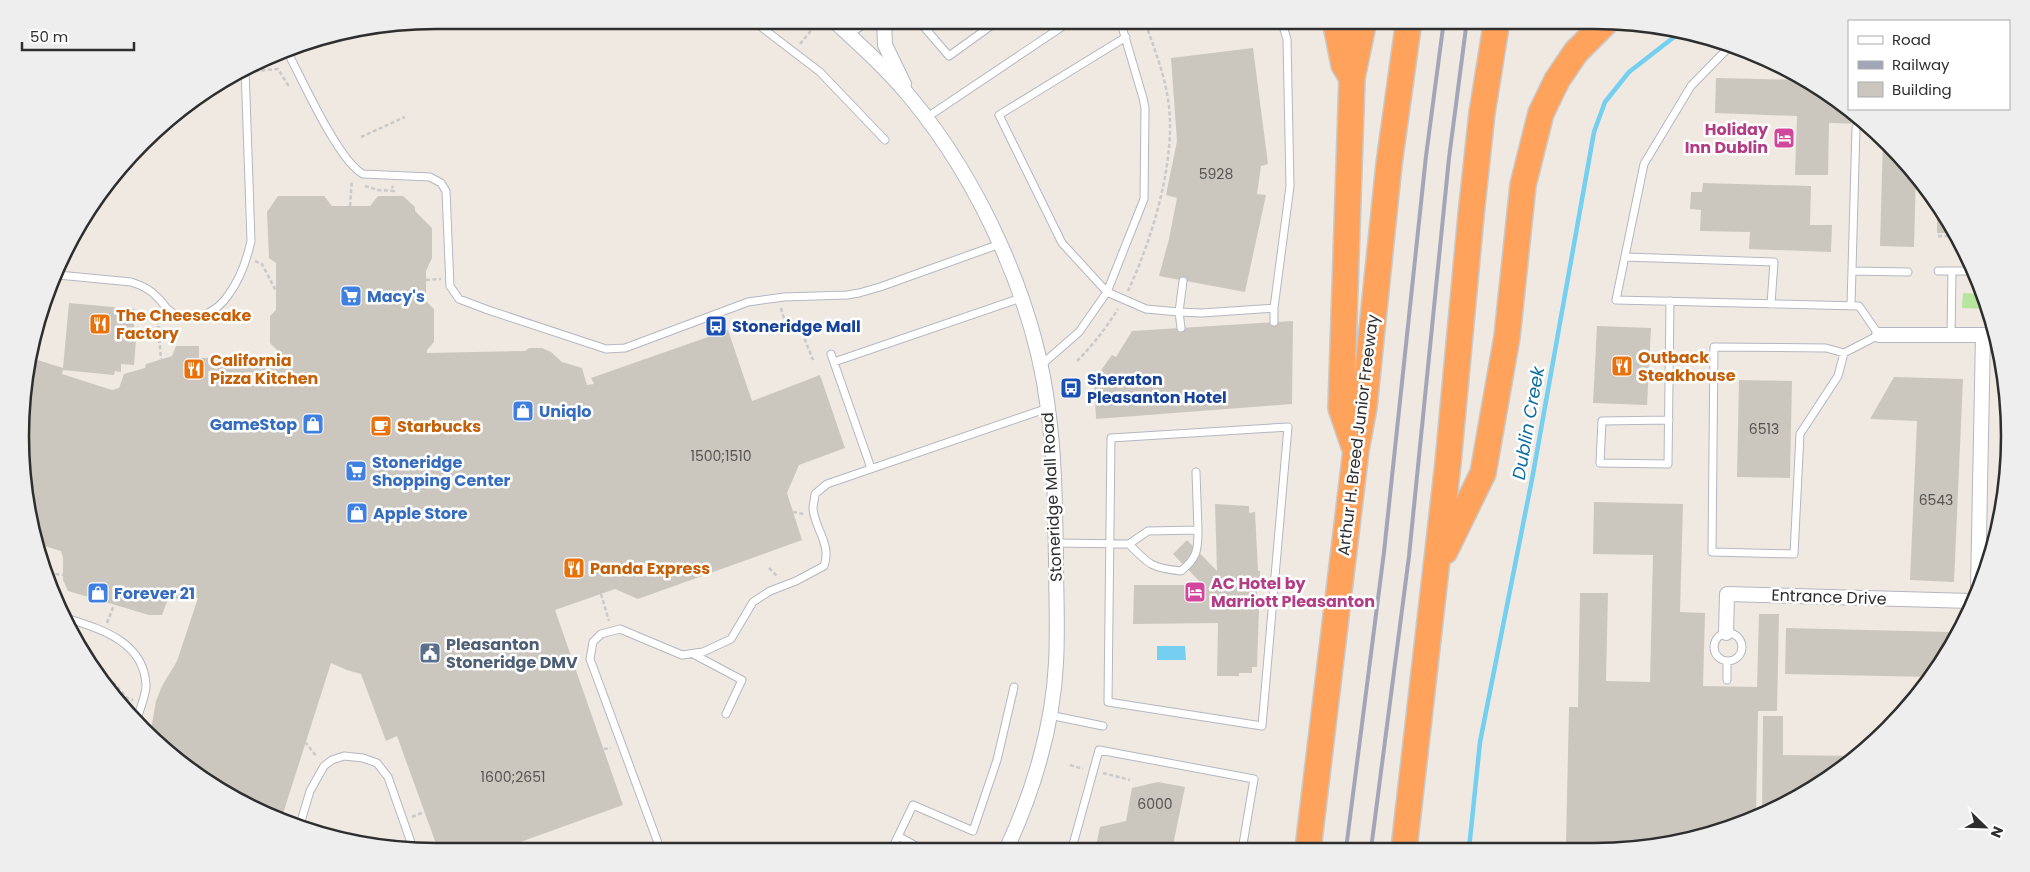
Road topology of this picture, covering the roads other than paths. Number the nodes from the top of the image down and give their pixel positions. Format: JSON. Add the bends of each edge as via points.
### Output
{"nodes":[{"id":1,"x":764,"y":29,"type":"edge"},
{"id":2,"x":843,"y":29,"type":"edge"},
{"id":3,"x":850,"y":29,"type":"edge"},
{"id":4,"x":884,"y":29,"type":"edge"},
{"id":5,"x":926,"y":29,"type":"edge"},
{"id":6,"x":986,"y":29,"type":"edge"},
{"id":7,"x":1059,"y":29,"type":"edge"},
{"id":8,"x":1123,"y":29,"type":"edge"},
{"id":9,"x":1284,"y":29,"type":"edge"},
{"id":10,"x":1337,"y":29,"type":"edge"},
{"id":11,"x":1362,"y":29,"type":"edge"},
{"id":12,"x":1408,"y":29,"type":"edge"},
{"id":13,"x":1496,"y":29,"type":"edge"},
{"id":14,"x":1599,"y":29,"type":"edge"},
{"id":15,"x":846,"y":32,"type":"junction"},
{"id":16,"x":1126,"y":37,"type":"junction"},
{"id":17,"x":1726,"y":50,"type":"edge"},
{"id":18,"x":290,"y":56,"type":"edge"},
{"id":19,"x":245,"y":76,"type":"edge"},
{"id":20,"x":1352,"y":78,"type":"junction"},
{"id":21,"x":910,"y":98,"type":"junction"},
{"id":22,"x":926,"y":118,"type":"junction"},
{"id":23,"x":1856,"y":128,"type":"dead end"},
{"id":24,"x":885,"y":140,"type":"dead end"},
{"id":25,"x":1000,"y":244,"type":"junction"},
{"id":26,"x":1625,"y":257,"type":"junction"},
{"id":27,"x":1852,"y":271,"type":"junction"},
{"id":28,"x":1938,"y":271,"type":"dead end"},
{"id":29,"x":1952,"y":271,"type":"junction"},
{"id":30,"x":1966,"y":271,"type":"edge"},
{"id":31,"x":1908,"y":272,"type":"dead end"},
{"id":32,"x":62,"y":275,"type":"edge"},
{"id":33,"x":1183,"y":281,"type":"dead end"},
{"id":34,"x":1107,"y":292,"type":"junction"},
{"id":35,"x":1021,"y":298,"type":"junction"},
{"id":36,"x":1670,"y":301,"type":"junction"},
{"id":37,"x":1772,"y":304,"type":"junction"},
{"id":38,"x":1851,"y":305,"type":"junction"},
{"id":39,"x":1274,"y":308,"type":"junction"},
{"id":40,"x":1179,"y":312,"type":"junction"},
{"id":41,"x":1274,"y":322,"type":"dead end"},
{"id":42,"x":1181,"y":328,"type":"dead end"},
{"id":43,"x":1879,"y":335,"type":"junction"},
{"id":44,"x":1951,"y":335,"type":"junction"},
{"id":45,"x":1988,"y":335,"type":"edge"},
{"id":46,"x":1990,"y":342,"type":"edge"},
{"id":47,"x":1844,"y":353,"type":"junction"},
{"id":48,"x":832,"y":354,"type":"dead end"},
{"id":49,"x":834,"y":362,"type":"junction"},
{"id":50,"x":1040,"y":366,"type":"junction"},
{"id":51,"x":1048,"y":408,"type":"junction"},
{"id":52,"x":1669,"y":420,"type":"junction"},
{"id":53,"x":1356,"y":450,"type":"junction"},
{"id":54,"x":871,"y":468,"type":"junction"},
{"id":55,"x":1196,"y":472,"type":"dead end"},
{"id":56,"x":1198,"y":530,"type":"junction"},
{"id":57,"x":1056,"y":543,"type":"junction"},
{"id":58,"x":1110,"y":543,"type":"junction"},
{"id":59,"x":1129,"y":544,"type":"junction"},
{"id":60,"x":1436,"y":570,"type":"junction"},
{"id":61,"x":1979,"y":570,"type":"edge"},
{"id":62,"x":1966,"y":601,"type":"edge"},
{"id":63,"x":73,"y":621,"type":"edge"},
{"id":64,"x":1726,"y":633,"type":"junction"},
{"id":65,"x":692,"y":653,"type":"junction"},
{"id":66,"x":1728,"y":660,"type":"junction"},
{"id":67,"x":1727,"y":680,"type":"dead end"},
{"id":68,"x":1014,"y":687,"type":"dead end"},
{"id":69,"x":138,"y":714,"type":"edge"},
{"id":70,"x":726,"y":714,"type":"dead end"},
{"id":71,"x":1049,"y":715,"type":"junction"},
{"id":72,"x":1104,"y":726,"type":"dead end"},
{"id":73,"x":301,"y":820,"type":"edge"},
{"id":74,"x":898,"y":836,"type":"junction"},
{"id":75,"x":411,"y":842,"type":"edge"},
{"id":76,"x":657,"y":843,"type":"edge"},
{"id":77,"x":895,"y":843,"type":"edge"},
{"id":78,"x":912,"y":843,"type":"edge"},
{"id":79,"x":1009,"y":843,"type":"edge"},
{"id":80,"x":1073,"y":843,"type":"edge"},
{"id":81,"x":1243,"y":843,"type":"edge"},
{"id":82,"x":1309,"y":843,"type":"edge"},
{"id":83,"x":1405,"y":843,"type":"edge"}],
"edges":[{"from":1,"to":24,"type":"lane","via":[[820,72]]},
{"from":2,"to":15,"type":"street","name":"Stoneridge Mall Road"},
{"from":3,"to":15,"type":"street"},
{"from":4,"to":21,"type":"street","via":[[885,46]]},
{"from":5,"to":6,"type":"lane","via":[[949,56]]},
{"from":7,"to":22,"type":"lane"},
{"from":8,"to":16,"type":"lane"},
{"from":9,"to":39,"type":"lane","via":[[1287,39],[1290,186]]},
{"from":10,"to":20,"type":"highway","via":[[1344,64]]},
{"from":11,"to":20,"type":"highway"},
{"from":12,"to":53,"type":"highway","name":"Arthur H. Breed Junior Freeway","via":[[1389,164],[1364,407]]},
{"from":13,"to":60,"type":"highway","via":[[1482,113]]},
{"from":14,"to":60,"type":"highway","via":[[1576,52],[1557,80],[1541,114],[1523,185],[1507,337],[1483,473]]},
{"from":15,"to":21,"type":"street","name":"Stoneridge Mall Road"},
{"from":16,"to":34,"type":"lane","via":[[1145,108],[1144,199]]},
{"from":16,"to":34,"type":"lane","via":[[999,115],[1062,242]]},
{"from":17,"to":26,"type":"lane","via":[[1691,86],[1644,164]]},
{"from":18,"to":25,"type":"lane","via":[[339,151],[356,170],[363,174],[430,177],[441,183],[446,191],[450,286],[459,299],[606,348],[625,348],[748,302],[847,295],[880,287]]},
{"from":19,"to":32,"type":"lane","via":[[251,241],[228,297],[200,318],[183,318],[170,311],[142,285]]},
{"from":20,"to":53,"type":"highway","via":[[1341,408]]},
{"from":21,"to":22,"type":"street","name":"Stoneridge Mall Road"},
{"from":22,"to":25,"type":"street","name":"Stoneridge Mall Road","via":[[961,171]]},
{"from":23,"to":27,"type":"lane"},
{"from":25,"to":35,"type":"street","name":"Stoneridge Mall Road"},
{"from":26,"to":36,"type":"lane","via":[[1616,300]]},
{"from":26,"to":37,"type":"lane","via":[[1774,262]]},
{"from":27,"to":31,"type":"lane"},
{"from":27,"to":38,"type":"lane"},
{"from":28,"to":29,"type":"lane"},
{"from":29,"to":30,"type":"lane"},
{"from":29,"to":44,"type":"lane"},
{"from":33,"to":40,"type":"lane"},
{"from":34,"to":40,"type":"lane","via":[[1146,309]]},
{"from":34,"to":50,"type":"lane","via":[[1079,332]]},
{"from":35,"to":49,"type":"lane"},
{"from":35,"to":50,"type":"street","name":"Stoneridge Mall Road"},
{"from":36,"to":37,"type":"lane"},
{"from":36,"to":52,"type":"lane"},
{"from":37,"to":38,"type":"lane"},
{"from":38,"to":43,"type":"lane","via":[[1859,306]]},
{"from":39,"to":40,"type":"lane"},
{"from":39,"to":41,"type":"lane"},
{"from":40,"to":42,"type":"lane"},
{"from":43,"to":44,"type":"street"},
{"from":43,"to":47,"type":"lane"},
{"from":44,"to":45,"type":"street"},
{"from":46,"to":61,"type":"street"},
{"from":47,"to":47,"type":"lane","via":[[1838,376],[1800,434],[1794,554],[1712,552],[1714,347],[1826,348]]},
{"from":48,"to":49,"type":"lane"},
{"from":49,"to":54,"type":"lane"},
{"from":50,"to":51,"type":"street","name":"Stoneridge Mall Road"},
{"from":51,"to":54,"type":"lane"},
{"from":51,"to":57,"type":"street","name":"Stoneridge Mall Road"},
{"from":52,"to":52,"type":"lane","via":[[1668,464],[1600,463],[1602,421]]},
{"from":53,"to":82,"type":"highway","name":"Arthur H. Breed Junior Freeway"},
{"from":54,"to":65,"type":"lane","via":[[827,484],[815,494],[813,510],[828,557],[824,566],[770,590],[754,602],[732,639],[703,652]]},
{"from":55,"to":56,"type":"lane"},
{"from":56,"to":59,"type":"lane","via":[[1148,532]]},
{"from":56,"to":59,"type":"lane","via":[[1198,548],[1192,562],[1181,571],[1158,569]]},
{"from":57,"to":58,"type":"lane"},
{"from":57,"to":71,"type":"street","name":"Stoneridge Mall Road","via":[[1056,665]]},
{"from":58,"to":58,"type":"lane","via":[[1111,438],[1288,427],[1262,726],[1108,702]]},
{"from":58,"to":59,"type":"lane"},
{"from":60,"to":83,"type":"highway"},
{"from":62,"to":64,"type":"street","name":"Entrance Drive","via":[[1727,594]]},
{"from":63,"to":69,"type":"lane","via":[[120,639],[135,653],[144,672],[146,686]]},
{"from":64,"to":66,"type":"lane","via":[[1716,640],[1715,649],[1719,657]]},
{"from":64,"to":66,"type":"lane","via":[[1735,634],[1742,646],[1740,654]]},
{"from":65,"to":70,"type":"lane","via":[[742,680]]},
{"from":65,"to":76,"type":"lane","via":[[682,655],[620,629],[602,634],[593,642],[590,659]]},
{"from":66,"to":67,"type":"lane"},
{"from":68,"to":74,"type":"lane","via":[[997,760],[973,831],[913,805]]},
{"from":71,"to":72,"type":"lane"},
{"from":71,"to":79,"type":"street","name":"Stoneridge Mall Road","via":[[1037,769]]},
{"from":73,"to":75,"type":"lane","via":[[310,791],[324,766],[344,756],[363,758],[377,763],[388,776]]},
{"from":74,"to":77,"type":"lane"},
{"from":74,"to":78,"type":"lane"},
{"from":80,"to":81,"type":"lane","via":[[1099,750],[1254,779]]}]}
